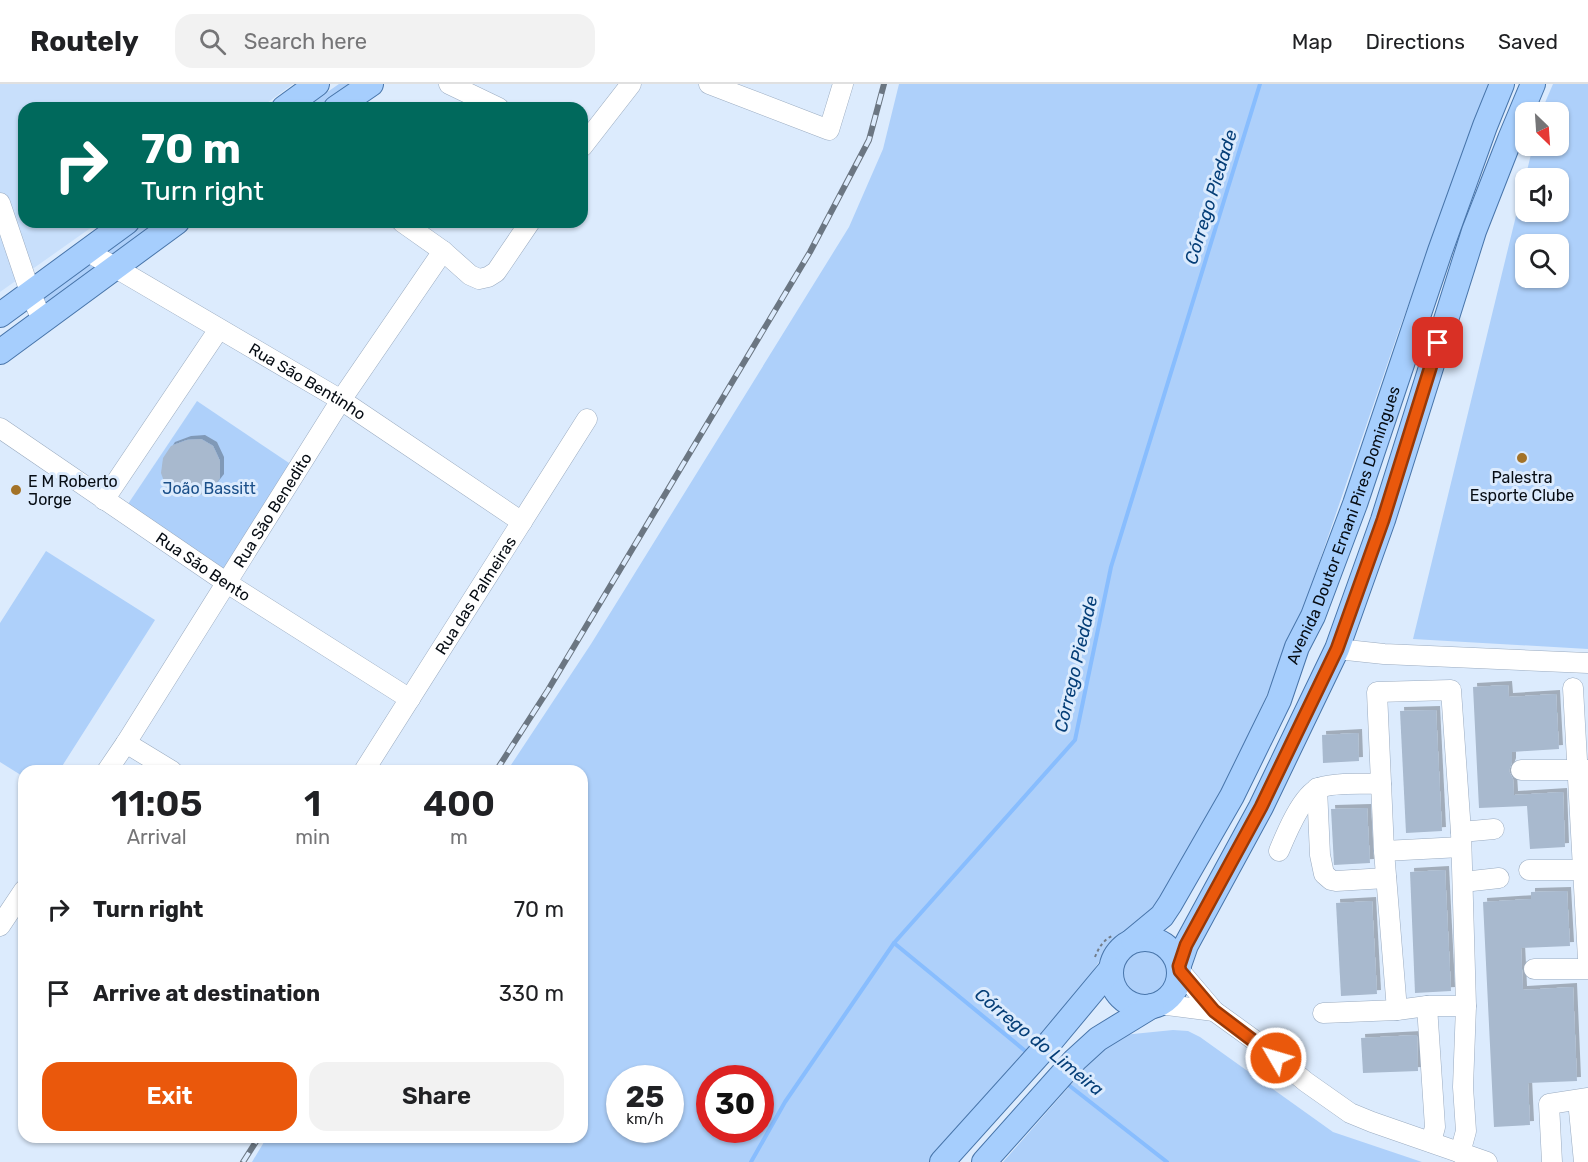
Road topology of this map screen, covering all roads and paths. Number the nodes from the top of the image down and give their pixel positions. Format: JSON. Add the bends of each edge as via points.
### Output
{"nodes":[{"id":1,"x":316,"y":84,"type":"edge"},
{"id":2,"x":370,"y":84,"type":"edge"},
{"id":3,"x":449,"y":84,"type":"edge"},
{"id":4,"x":632,"y":84,"type":"edge"},
{"id":5,"x":709,"y":84,"type":"edge"},
{"id":6,"x":843,"y":84,"type":"edge"},
{"id":7,"x":1502,"y":84,"type":"edge"},
{"id":8,"x":1533,"y":84,"type":"edge"},
{"id":9,"x":292,"y":102,"type":"edge"},
{"id":10,"x":344,"y":102,"type":"edge"},
{"id":11,"x":486,"y":102,"type":"edge"},
{"id":12,"x":588,"y":139,"type":"edge"},
{"id":13,"x":0,"y":202,"type":"edge"},
{"id":14,"x":119,"y":228,"type":"edge"},
{"id":15,"x":169,"y":228,"type":"edge"},
{"id":16,"x":410,"y":228,"type":"edge"},
{"id":17,"x":526,"y":228,"type":"edge"},
{"id":18,"x":87,"y":251,"type":"junction"},
{"id":19,"x":443,"y":251,"type":"junction"},
{"id":20,"x":113,"y":268,"type":"junction"},
{"id":21,"x":30,"y":292,"type":"junction"},
{"id":22,"x":0,"y":315,"type":"edge"},
{"id":23,"x":42,"y":320,"type":"junction"},
{"id":24,"x":219,"y":329,"type":"junction"},
{"id":25,"x":0,"y":352,"type":"edge"},
{"id":26,"x":341,"y":400,"type":"junction"},
{"id":27,"x":587,"y":419,"type":"dead end"},
{"id":28,"x":0,"y":428,"type":"edge"},
{"id":29,"x":104,"y":500,"type":"junction"},
{"id":30,"x":522,"y":522,"type":"junction"},
{"id":31,"x":227,"y":584,"type":"junction"},
{"id":32,"x":1337,"y":649,"type":"junction"},
{"id":33,"x":1384,"y":654,"type":"junction"},
{"id":34,"x":1588,"y":663,"type":"edge"},
{"id":35,"x":1323,"y":678,"type":"junction"},
{"id":36,"x":1573,"y":688,"type":"dead end"},
{"id":37,"x":410,"y":699,"type":"junction"},
{"id":38,"x":126,"y":743,"type":"junction"},
{"id":39,"x":111,"y":765,"type":"edge"},
{"id":40,"x":162,"y":765,"type":"edge"},
{"id":41,"x":368,"y":765,"type":"edge"},
{"id":42,"x":1521,"y":770,"type":"dead end"},
{"id":43,"x":1583,"y":770,"type":"edge"},
{"id":44,"x":1381,"y":784,"type":"junction"},
{"id":45,"x":1317,"y":788,"type":"junction"},
{"id":46,"x":1494,"y":829,"type":"dead end"},
{"id":47,"x":1461,"y":840,"type":"junction"},
{"id":48,"x":1279,"y":850,"type":"dead end"},
{"id":49,"x":1384,"y":851,"type":"junction"},
{"id":50,"x":1529,"y":870,"type":"dead end"},
{"id":51,"x":1586,"y":870,"type":"edge"},
{"id":52,"x":1386,"y":878,"type":"junction"},
{"id":53,"x":1499,"y":878,"type":"dead end"},
{"id":54,"x":1463,"y":882,"type":"junction"},
{"id":55,"x":18,"y":899,"type":"edge"},
{"id":56,"x":0,"y":926,"type":"edge"},
{"id":57,"x":1133,"y":940,"type":"junction"},
{"id":58,"x":1588,"y":959,"type":"edge"},
{"id":59,"x":1179,"y":968,"type":"junction"},
{"id":60,"x":1111,"y":969,"type":"junction"},
{"id":61,"x":1534,"y":969,"type":"dead end"},
{"id":62,"x":1588,"y":969,"type":"edge"},
{"id":63,"x":1156,"y":1005,"type":"junction"},
{"id":64,"x":1426,"y":1006,"type":"junction"},
{"id":65,"x":1466,"y":1006,"type":"junction"},
{"id":66,"x":1397,"y":1010,"type":"junction"},
{"id":67,"x":1214,"y":1011,"type":"junction"},
{"id":68,"x":1323,"y":1013,"type":"dead end"},
{"id":69,"x":1583,"y":1099,"type":"edge"},
{"id":70,"x":1431,"y":1142,"type":"junction"},
{"id":71,"x":1460,"y":1153,"type":"junction"},
{"id":72,"x":942,"y":1162,"type":"edge"},
{"id":73,"x":984,"y":1162,"type":"edge"},
{"id":74,"x":1487,"y":1162,"type":"edge"},
{"id":75,"x":1552,"y":1162,"type":"edge"},
{"id":76,"x":1584,"y":1162,"type":"edge"}],
"edges":[{"from":1,"to":9,"type":"main road"},
{"from":2,"to":10,"type":"main road"},
{"from":3,"to":11,"type":"street"},
{"from":4,"to":12,"type":"street"},
{"from":5,"to":6,"type":"street","via":[[830,130]]},
{"from":7,"to":57,"type":"main road","name":"Avenida Doutor Ernani Pires Domingues","via":[[1436,262],[1355,504],[1279,700],[1232,796],[1170,904],[1162,916]]},
{"from":8,"to":32,"type":"main road","name":"Avenida Doutor Ernani Pires Domingues","via":[[1474,231],[1383,520]]},
{"from":13,"to":21,"type":"street"},
{"from":14,"to":18,"type":"main road"},
{"from":15,"to":20,"type":"main road"},
{"from":16,"to":19,"type":"street"},
{"from":17,"to":19,"type":"street","via":[[496,272],[488,277],[470,275]]},
{"from":18,"to":20,"type":"street","name":"Rua São Bentinho"},
{"from":18,"to":21,"type":"main road"},
{"from":19,"to":26,"type":"street","name":"Rua São Benedito"},
{"from":20,"to":23,"type":"main road"},
{"from":20,"to":24,"type":"street","name":"Rua São Bentinho"},
{"from":21,"to":22,"type":"main road"},
{"from":21,"to":23,"type":"street"},
{"from":23,"to":25,"type":"main road"},
{"from":24,"to":26,"type":"street","name":"Rua São Bentinho"},
{"from":24,"to":29,"type":"street"},
{"from":26,"to":30,"type":"street","name":"Rua São Bentinho"},
{"from":26,"to":31,"type":"street","name":"Rua São Benedito"},
{"from":27,"to":30,"type":"street","name":"Rua das Palmeiras"},
{"from":28,"to":29,"type":"street","name":"Rua São Bento"},
{"from":29,"to":31,"type":"street","name":"Rua São Bento"},
{"from":30,"to":37,"type":"street","name":"Rua das Palmeiras"},
{"from":31,"to":37,"type":"street","name":"Rua São Bento"},
{"from":31,"to":38,"type":"street","name":"Rua São Benedito"},
{"from":32,"to":33,"type":"street"},
{"from":32,"to":35,"type":"main road","name":"Avenida Doutor Ernani Pires Domingues"},
{"from":33,"to":34,"type":"street"},
{"from":33,"to":35,"type":"street","via":[[1363,658]]},
{"from":35,"to":59,"type":"main road","name":"Avenida Doutor Ernani Pires Domingues","via":[[1261,807],[1186,945]]},
{"from":36,"to":43,"type":"street"},
{"from":37,"to":41,"type":"street","name":"Rua das Palmeiras"},
{"from":38,"to":39,"type":"street","name":"Rua São Benedito"},
{"from":38,"to":40,"type":"street"},
{"from":42,"to":43,"type":"street"},
{"from":43,"to":51,"type":"street"},
{"from":44,"to":45,"type":"street"},
{"from":44,"to":47,"type":"street","via":[[1377,692],[1451,690]]},
{"from":44,"to":49,"type":"street"},
{"from":45,"to":48,"type":"street","via":[[1302,805]]},
{"from":45,"to":52,"type":"street","via":[[1324,874],[1336,881]]},
{"from":46,"to":47,"type":"street"},
{"from":47,"to":49,"type":"street"},
{"from":47,"to":54,"type":"street"},
{"from":49,"to":52,"type":"street"},
{"from":50,"to":51,"type":"street"},
{"from":51,"to":58,"type":"street"},
{"from":52,"to":66,"type":"street"},
{"from":53,"to":54,"type":"street"},
{"from":54,"to":65,"type":"street"},
{"from":55,"to":56,"type":"street"},
{"from":57,"to":59,"type":"main road","via":[[1145,938],[1167,946]]},
{"from":57,"to":60,"type":"main road","via":[[1114,957]]},
{"from":59,"to":63,"type":"main road","via":[[1174,991]]},
{"from":59,"to":67,"type":"street"},
{"from":60,"to":63,"type":"main road","via":[[1112,982],[1127,1002],[1139,1007]]},
{"from":60,"to":72,"type":"main road"},
{"from":61,"to":62,"type":"street"},
{"from":63,"to":67,"type":"street"},
{"from":63,"to":73,"type":"main road","via":[[1098,1039]]},
{"from":64,"to":65,"type":"street"},
{"from":64,"to":66,"type":"street"},
{"from":64,"to":70,"type":"street","via":[[1435,1127]]},
{"from":65,"to":71,"type":"street","via":[[1466,1131]]},
{"from":66,"to":68,"type":"street"},
{"from":67,"to":70,"type":"street","via":[[1350,1113]]},
{"from":69,"to":75,"type":"street","via":[[1550,1104]]},
{"from":69,"to":76,"type":"street"},
{"from":70,"to":71,"type":"street"},
{"from":71,"to":74,"type":"street"}]}
